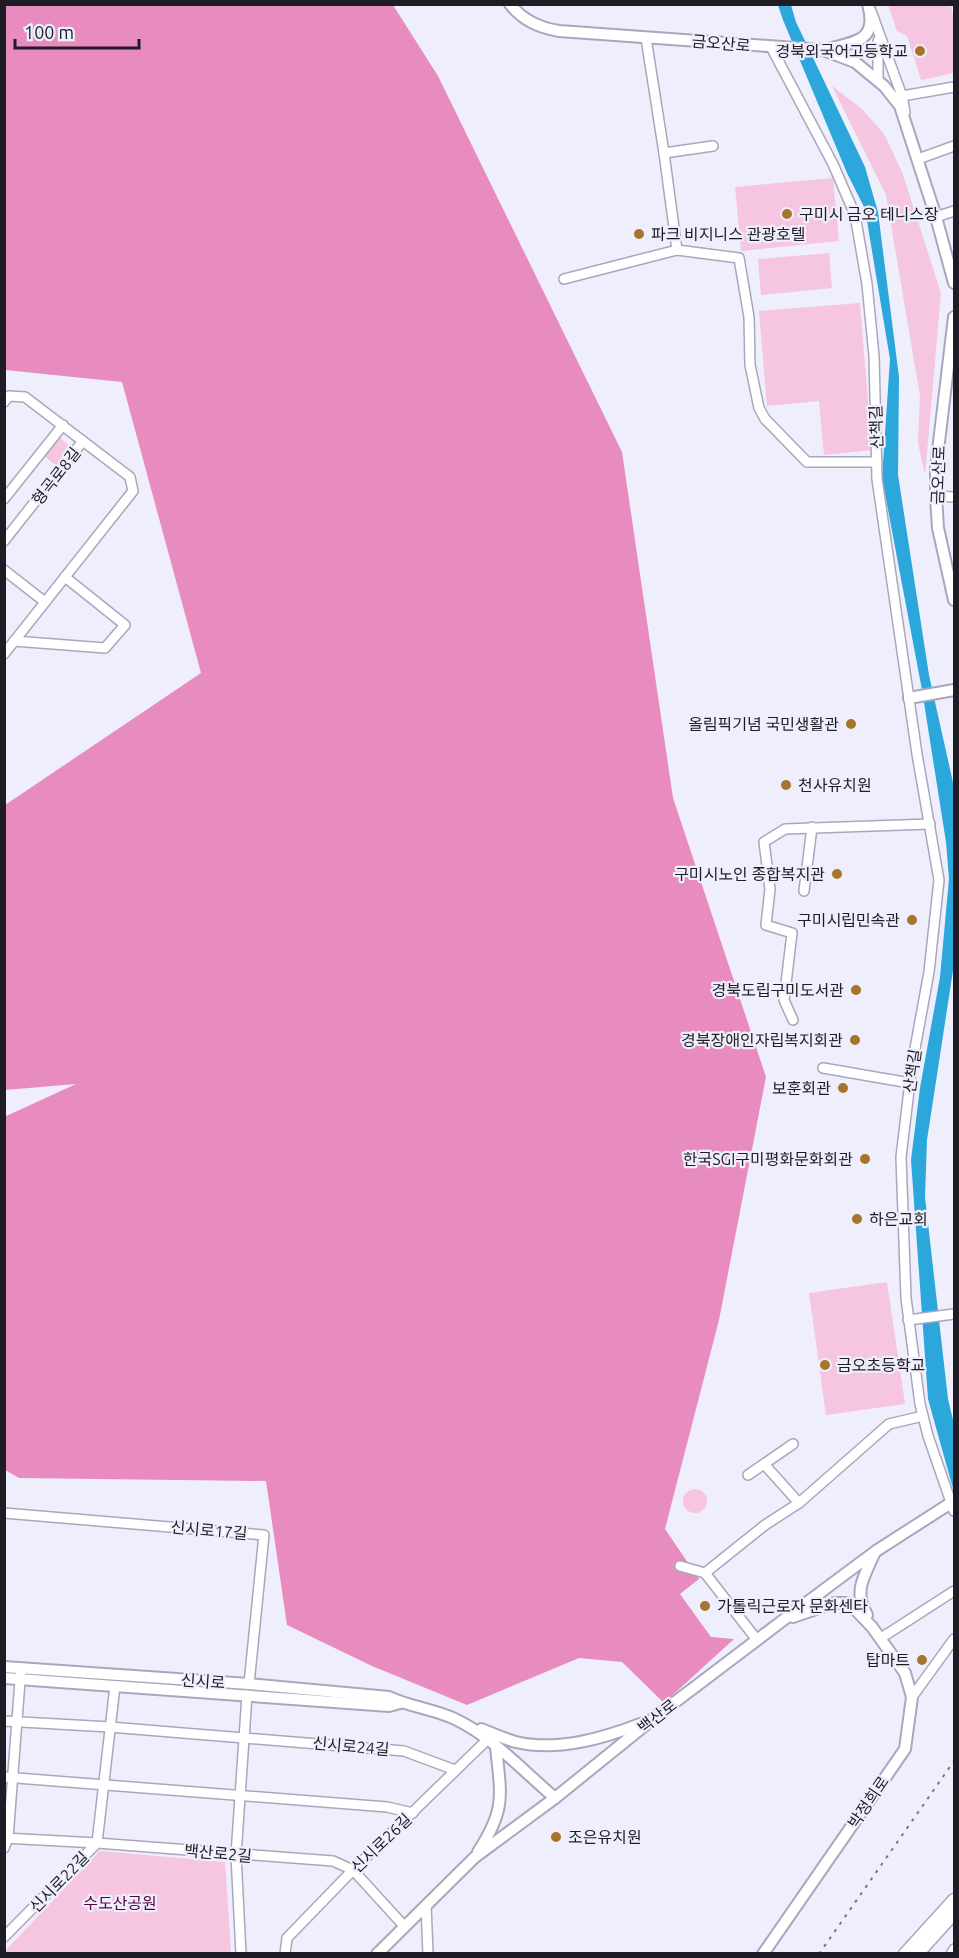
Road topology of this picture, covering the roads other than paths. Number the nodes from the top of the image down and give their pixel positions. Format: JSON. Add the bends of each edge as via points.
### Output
{"nodes":[{"id":1,"x":510,"y":4,"type":"edge"},
{"id":2,"x":868,"y":4,"type":"edge"},
{"id":3,"x":874,"y":19,"type":"junction"},
{"id":4,"x":646,"y":38,"type":"junction"},
{"id":5,"x":771,"y":47,"type":"junction"},
{"id":6,"x":823,"y":50,"type":"junction"},
{"id":7,"x":878,"y":80,"type":"junction"},
{"id":8,"x":954,"y":87,"type":"edge"},
{"id":9,"x":902,"y":96,"type":"junction"},
{"id":10,"x":910,"y":135,"type":"junction"},
{"id":11,"x":713,"y":146,"type":"dead end"},
{"id":12,"x":954,"y":146,"type":"edge"},
{"id":13,"x":664,"y":153,"type":"junction"},
{"id":14,"x":918,"y":159,"type":"junction"},
{"id":15,"x":954,"y":211,"type":"edge"},
{"id":16,"x":936,"y":217,"type":"junction"},
{"id":17,"x":676,"y":250,"type":"junction"},
{"id":18,"x":954,"y":275,"type":"edge"},
{"id":19,"x":564,"y":279,"type":"dead end"},
{"id":20,"x":954,"y":318,"type":"edge"},
{"id":21,"x":954,"y":323,"type":"edge"},
{"id":22,"x":952,"y":347,"type":"edge"},
{"id":23,"x":950,"y":379,"type":"edge"},
{"id":24,"x":4,"y":402,"type":"edge"},
{"id":25,"x":63,"y":425,"type":"junction"},
{"id":26,"x":83,"y":441,"type":"junction"},
{"id":27,"x":877,"y":462,"type":"junction"},
{"id":28,"x":936,"y":496,"type":"junction"},
{"id":29,"x":954,"y":496,"type":"edge"},
{"id":30,"x":4,"y":499,"type":"edge"},
{"id":31,"x":4,"y":541,"type":"edge"},
{"id":32,"x":4,"y":570,"type":"edge"},
{"id":33,"x":65,"y":578,"type":"junction"},
{"id":34,"x":954,"y":600,"type":"edge"},
{"id":35,"x":45,"y":602,"type":"junction"},
{"id":36,"x":14,"y":642,"type":"junction"},
{"id":37,"x":4,"y":654,"type":"edge"},
{"id":38,"x":954,"y":690,"type":"edge"},
{"id":39,"x":909,"y":698,"type":"junction"},
{"id":40,"x":930,"y":824,"type":"junction"},
{"id":41,"x":812,"y":827,"type":"junction"},
{"id":42,"x":804,"y":891,"type":"dead end"},
{"id":43,"x":794,"y":1020,"type":"dead end"},
{"id":44,"x":824,"y":1068,"type":"dead end"},
{"id":45,"x":909,"y":1083,"type":"junction"},
{"id":46,"x":954,"y":1314,"type":"edge"},
{"id":47,"x":908,"y":1320,"type":"junction"},
{"id":48,"x":923,"y":1416,"type":"junction"},
{"id":49,"x":793,"y":1444,"type":"dead end"},
{"id":50,"x":764,"y":1464,"type":"junction"},
{"id":51,"x":748,"y":1475,"type":"dead end"},
{"id":52,"x":799,"y":1503,"type":"junction"},
{"id":53,"x":953,"y":1505,"type":"edge"},
{"id":54,"x":4,"y":1513,"type":"edge"},
{"id":55,"x":876,"y":1551,"type":"junction"},
{"id":56,"x":680,"y":1566,"type":"dead end"},
{"id":57,"x":705,"y":1573,"type":"junction"},
{"id":58,"x":954,"y":1591,"type":"edge"},
{"id":59,"x":782,"y":1621,"type":"junction"},
{"id":60,"x":881,"y":1638,"type":"junction"},
{"id":61,"x":954,"y":1639,"type":"edge"},
{"id":62,"x":758,"y":1640,"type":"junction"},
{"id":63,"x":4,"y":1667,"type":"edge"},
{"id":64,"x":21,"y":1668,"type":"junction"},
{"id":65,"x":4,"y":1678,"type":"edge"},
{"id":66,"x":20,"y":1680,"type":"junction"},
{"id":67,"x":115,"y":1686,"type":"junction"},
{"id":68,"x":248,"y":1690,"type":"junction"},
{"id":69,"x":912,"y":1697,"type":"junction"},
{"id":70,"x":654,"y":1718,"type":"junction"},
{"id":71,"x":457,"y":1720,"type":"junction"},
{"id":72,"x":4,"y":1722,"type":"edge"},
{"id":73,"x":18,"y":1722,"type":"junction"},
{"id":74,"x":110,"y":1727,"type":"junction"},
{"id":75,"x":244,"y":1738,"type":"junction"},
{"id":76,"x":492,"y":1743,"type":"junction"},
{"id":77,"x":455,"y":1770,"type":"junction"},
{"id":78,"x":9,"y":1777,"type":"edge"},
{"id":79,"x":104,"y":1785,"type":"junction"},
{"id":80,"x":240,"y":1796,"type":"junction"},
{"id":81,"x":555,"y":1798,"type":"junction"},
{"id":82,"x":413,"y":1813,"type":"junction"},
{"id":83,"x":6,"y":1838,"type":"edge"},
{"id":84,"x":97,"y":1843,"type":"junction"},
{"id":85,"x":4,"y":1848,"type":"edge"},
{"id":86,"x":236,"y":1855,"type":"junction"},
{"id":87,"x":475,"y":1857,"type":"junction"},
{"id":88,"x":353,"y":1870,"type":"junction"},
{"id":89,"x":954,"y":1900,"type":"edge"},
{"id":90,"x":426,"y":1905,"type":"junction"},
{"id":91,"x":954,"y":1913,"type":"edge"},
{"id":92,"x":404,"y":1926,"type":"junction"},
{"id":93,"x":4,"y":1937,"type":"edge"},
{"id":94,"x":954,"y":1949,"type":"edge"},
{"id":95,"x":241,"y":1953,"type":"edge"},
{"id":96,"x":285,"y":1953,"type":"edge"},
{"id":97,"x":377,"y":1953,"type":"edge"},
{"id":98,"x":428,"y":1953,"type":"edge"},
{"id":99,"x":763,"y":1953,"type":"edge"},
{"id":100,"x":905,"y":1953,"type":"edge"},
{"id":101,"x":917,"y":1953,"type":"edge"},
{"id":102,"x":951,"y":1953,"type":"edge"}],
"edges":[{"from":1,"to":4,"type":"street","name":"금오산로","via":[[543,28]]},
{"from":2,"to":3,"type":"street"},
{"from":2,"to":6,"type":"street","via":[[872,26],[867,34]]},
{"from":3,"to":7,"type":"street","via":[[879,49]]},
{"from":3,"to":9,"type":"street"},
{"from":4,"to":5,"type":"street","name":"금오산로"},
{"from":4,"to":13,"type":"street"},
{"from":5,"to":6,"type":"street","name":"금오산로"},
{"from":5,"to":27,"type":"street","name":"산책길","via":[[833,164],[855,215],[874,356]]},
{"from":6,"to":7,"type":"street","name":"금오산로","via":[[855,62]]},
{"from":7,"to":10,"type":"street","name":"금오산로","via":[[900,106]]},
{"from":8,"to":9,"type":"street"},
{"from":9,"to":10,"type":"street"},
{"from":10,"to":14,"type":"street","name":"금오산로"},
{"from":11,"to":13,"type":"street"},
{"from":12,"to":14,"type":"street"},
{"from":13,"to":17,"type":"street"},
{"from":14,"to":16,"type":"street","name":"금오산로"},
{"from":15,"to":16,"type":"street"},
{"from":16,"to":18,"type":"street","name":"금오산로"},
{"from":17,"to":19,"type":"street"},
{"from":17,"to":27,"type":"street","via":[[739,258],[749,317],[750,365],[765,419],[807,462]]},
{"from":20,"to":21,"type":"street","name":"금오산로"},
{"from":21,"to":22,"type":"street","name":"금오산로"},
{"from":22,"to":23,"type":"street","name":"금오산로"},
{"from":23,"to":28,"type":"street","name":"금오산로","via":[[936,467]]},
{"from":24,"to":25,"type":"street","via":[[9,396],[25,397]]},
{"from":25,"to":26,"type":"street"},
{"from":25,"to":30,"type":"street"},
{"from":26,"to":31,"type":"street","name":"형곡로8길"},
{"from":26,"to":33,"type":"street","name":"형곡로8길","via":[[130,477],[133,491]]},
{"from":27,"to":39,"type":"street","name":"산책길"},
{"from":28,"to":29,"type":"street"},
{"from":28,"to":34,"type":"street","name":"금오산로","via":[[938,528]]},
{"from":32,"to":35,"type":"street"},
{"from":33,"to":35,"type":"street","name":"형곡로8길"},
{"from":33,"to":36,"type":"street","via":[[125,625],[105,648]]},
{"from":35,"to":36,"type":"street","name":"형곡로8길"},
{"from":36,"to":37,"type":"street","name":"형곡로8길"},
{"from":38,"to":39,"type":"street"},
{"from":39,"to":40,"type":"street","name":"산책길"},
{"from":40,"to":41,"type":"street"},
{"from":40,"to":45,"type":"street","name":"산책길","via":[[939,880],[929,972]]},
{"from":41,"to":42,"type":"street"},
{"from":41,"to":43,"type":"street","via":[[785,829],[764,842],[770,888],[766,925],[792,933],[784,1000]]},
{"from":44,"to":45,"type":"street"},
{"from":45,"to":47,"type":"street","name":"산책길","via":[[901,1157]]},
{"from":46,"to":47,"type":"street"},
{"from":47,"to":48,"type":"street","name":"산책길"},
{"from":48,"to":52,"type":"street","via":[[889,1424]]},
{"from":48,"to":53,"type":"street","name":"산책길"},
{"from":49,"to":50,"type":"street"},
{"from":50,"to":51,"type":"street"},
{"from":50,"to":52,"type":"street"},
{"from":52,"to":57,"type":"street"},
{"from":53,"to":55,"type":"street","name":"백산로"},
{"from":54,"to":68,"type":"street","name":"신시로17길","via":[[264,1534]]},
{"from":55,"to":59,"type":"street","name":"백산로"},
{"from":55,"to":60,"type":"street","via":[[859,1598]]},
{"from":56,"to":57,"type":"street"},
{"from":57,"to":62,"type":"street"},
{"from":58,"to":60,"type":"street"},
{"from":59,"to":60,"type":"street","via":[[834,1603],[846,1603],[860,1612]]},
{"from":59,"to":62,"type":"street","name":"백산로"},
{"from":60,"to":69,"type":"street","name":"박정희로","via":[[904,1673]]},
{"from":61,"to":69,"type":"street"},
{"from":62,"to":70,"type":"street","name":"백산로"},
{"from":63,"to":64,"type":"street","name":"신시로"},
{"from":64,"to":66,"type":"street"},
{"from":64,"to":68,"type":"street","name":"신시로"},
{"from":65,"to":66,"type":"street","name":"신시로"},
{"from":66,"to":67,"type":"street","name":"신시로"},
{"from":66,"to":73,"type":"street"},
{"from":67,"to":68,"type":"street","name":"신시로"},
{"from":67,"to":74,"type":"street","name":"신시로22길"},
{"from":68,"to":71,"type":"street","name":"신시로","via":[[389,1697]]},
{"from":68,"to":75,"type":"street"},
{"from":69,"to":99,"type":"street","name":"박정희로","via":[[905,1749]]},
{"from":70,"to":71,"type":"street","via":[[611,1735],[554,1744],[516,1742]]},
{"from":70,"to":81,"type":"street","name":"백산로"},
{"from":71,"to":76,"type":"street","name":"신시로"},
{"from":72,"to":73,"type":"street"},
{"from":73,"to":74,"type":"street"},
{"from":73,"to":78,"type":"street"},
{"from":74,"to":75,"type":"street"},
{"from":74,"to":79,"type":"street","name":"신시로22길"},
{"from":75,"to":77,"type":"street","name":"신시로24길","via":[[404,1751]]},
{"from":75,"to":80,"type":"street"},
{"from":76,"to":77,"type":"street","name":"신시로26길"},
{"from":76,"to":81,"type":"street","name":"신시로"},
{"from":76,"to":87,"type":"street","via":[[500,1804],[492,1830]]},
{"from":77,"to":82,"type":"street","name":"신시로26길"},
{"from":78,"to":79,"type":"street"},
{"from":78,"to":83,"type":"street"},
{"from":79,"to":80,"type":"street"},
{"from":79,"to":84,"type":"street","name":"신시로22길"},
{"from":80,"to":82,"type":"street","via":[[387,1807]]},
{"from":80,"to":86,"type":"street"},
{"from":81,"to":87,"type":"street","name":"백산로"},
{"from":82,"to":88,"type":"street","name":"신시로26길"},
{"from":83,"to":84,"type":"street","name":"백산로2길"},
{"from":83,"to":85,"type":"street"},
{"from":84,"to":86,"type":"street","name":"백산로2길"},
{"from":84,"to":93,"type":"street","name":"신시로22길"},
{"from":86,"to":88,"type":"street","name":"백산로2길","via":[[333,1861]]},
{"from":86,"to":95,"type":"street"},
{"from":87,"to":90,"type":"street","name":"백산로"},
{"from":88,"to":92,"type":"street","name":"백산로2길"},
{"from":88,"to":96,"type":"street","name":"신시로26길","via":[[287,1938]]},
{"from":89,"to":100,"type":"main road"},
{"from":90,"to":92,"type":"street","name":"백산로"},
{"from":90,"to":98,"type":"street"},
{"from":91,"to":101,"type":"main road"},
{"from":92,"to":97,"type":"street","name":"백산로"},
{"from":94,"to":102,"type":"street"}]}
